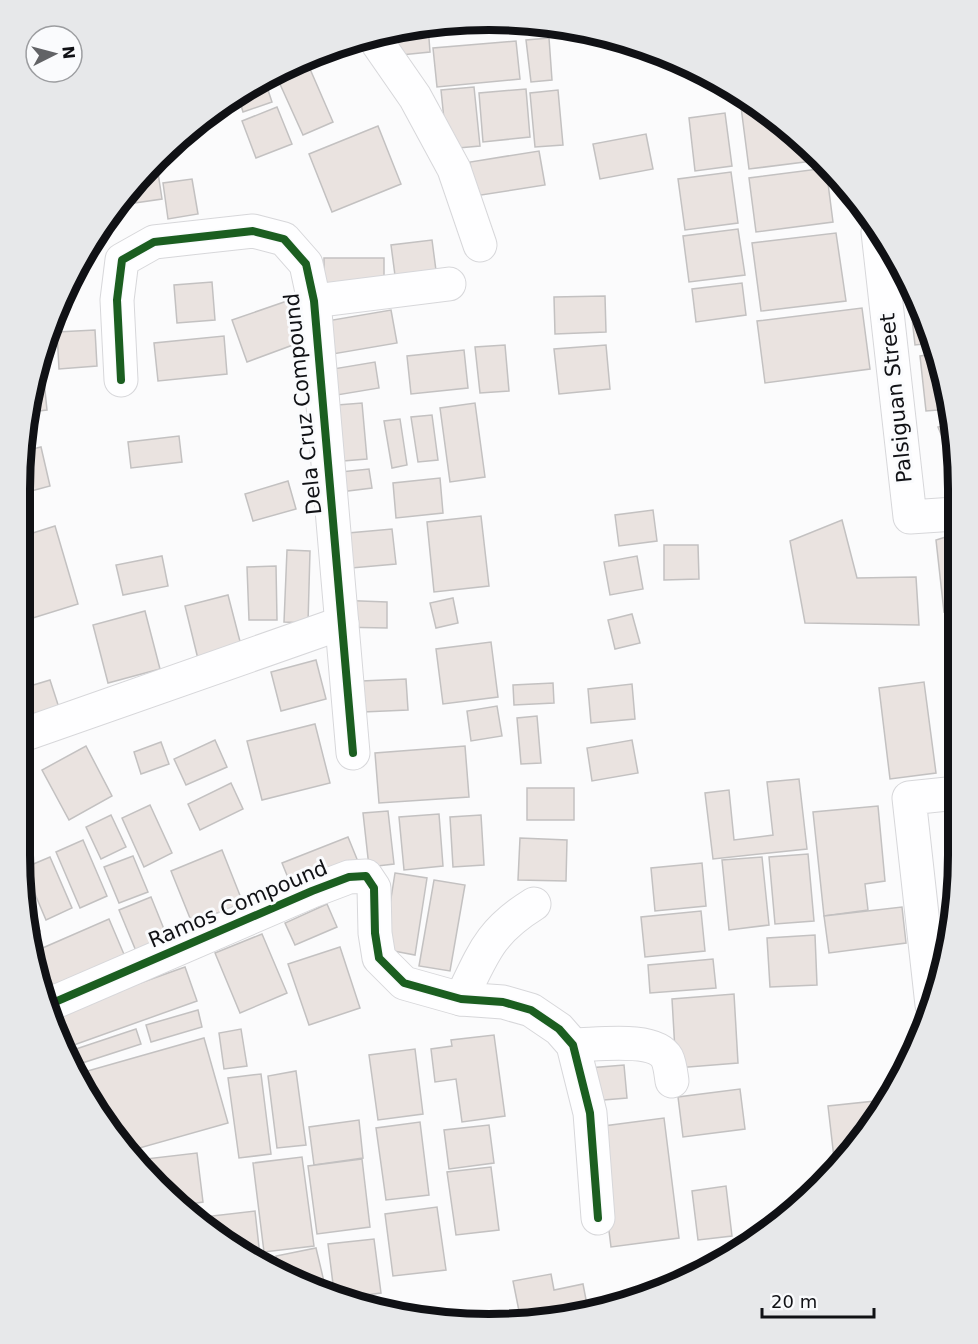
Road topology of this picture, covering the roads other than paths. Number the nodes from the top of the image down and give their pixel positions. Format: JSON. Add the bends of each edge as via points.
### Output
{"nodes":[{"id":1,"x":378,"y":44,"type":"edge"},
{"id":2,"x":480,"y":245,"type":"dead end"},
{"id":3,"x":880,"y":248,"type":"edge"},
{"id":4,"x":449,"y":284,"type":"dead end"},
{"id":5,"x":314,"y":301,"type":"junction"},
{"id":6,"x":121,"y":380,"type":"dead end"},
{"id":7,"x":948,"y":515,"type":"edge"},
{"id":8,"x":342,"y":623,"type":"junction"},
{"id":9,"x":30,"y":732,"type":"edge"},
{"id":10,"x":353,"y":753,"type":"dead end"},
{"id":11,"x":948,"y":795,"type":"edge"},
{"id":12,"x":534,"y":904,"type":"dead end"},
{"id":13,"x":930,"y":983,"type":"edge"},
{"id":14,"x":461,"y":999,"type":"junction"},
{"id":15,"x":54,"y":1002,"type":"edge"},
{"id":16,"x":573,"y":1045,"type":"junction"},
{"id":17,"x":672,"y":1081,"type":"dead end"},
{"id":18,"x":598,"y":1218,"type":"dead end"}],
"edges":[{"from":1,"to":2,"type":"street","via":[[415,97],[453,169]]},
{"from":3,"to":7,"type":"street","name":"Palsiguan Street","via":[[910,518]]},
{"from":4,"to":5,"type":"street"},
{"from":5,"to":6,"type":"street","name":"Dela Cruz Compound","via":[[306,264],[284,239],[253,231],[154,242],[122,260],[117,300]]},
{"from":5,"to":8,"type":"street","name":"Dela Cruz Compound"},
{"from":8,"to":9,"type":"street"},
{"from":8,"to":10,"type":"street","name":"Dela Cruz Compound"},
{"from":11,"to":13,"type":"street","via":[[909,798]]},
{"from":12,"to":14,"type":"street","via":[[488,942]]},
{"from":14,"to":15,"type":"street","name":"Ramos Compound","via":[[404,983],[379,958],[374,888],[366,876],[349,877],[312,891]]},
{"from":14,"to":16,"type":"street","name":"Ramos Compound","via":[[503,1002],[531,1010],[559,1029]]},
{"from":16,"to":17,"type":"street","via":[[634,1043],[659,1049],[667,1059]]},
{"from":16,"to":18,"type":"street","via":[[590,1113]]}]}
